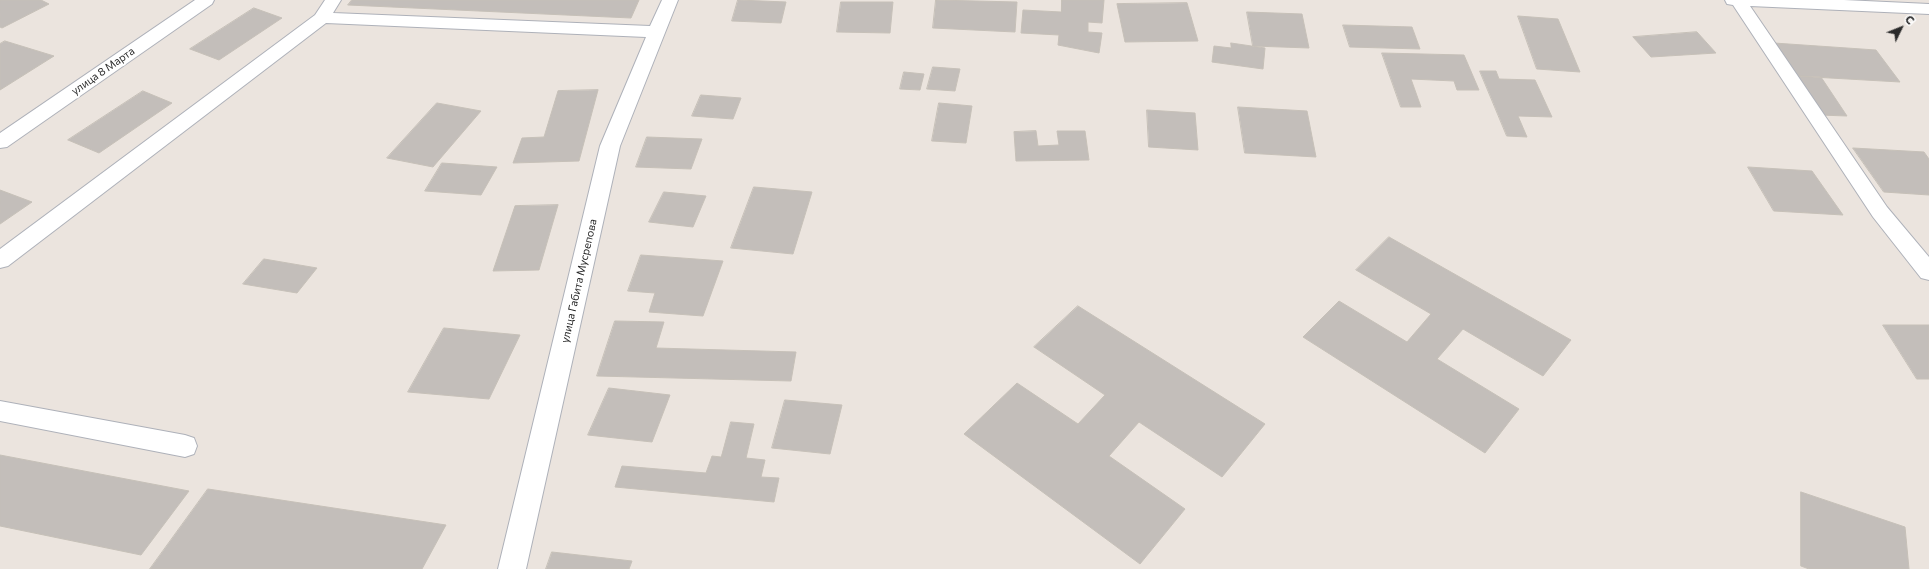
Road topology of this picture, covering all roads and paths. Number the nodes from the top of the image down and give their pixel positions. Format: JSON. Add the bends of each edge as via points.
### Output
{"nodes":[{"id":1,"x":206,"y":0,"type":"edge"},
{"id":2,"x":333,"y":0,"type":"edge"},
{"id":3,"x":670,"y":0,"type":"edge"},
{"id":4,"x":1733,"y":0,"type":"edge"},
{"id":5,"x":1738,"y":0,"type":"edge"},
{"id":6,"x":1929,"y":9,"type":"edge"},
{"id":7,"x":322,"y":18,"type":"junction"},
{"id":8,"x":657,"y":32,"type":"junction"},
{"id":9,"x":0,"y":142,"type":"edge"},
{"id":10,"x":0,"y":260,"type":"edge"},
{"id":11,"x":1929,"y":272,"type":"edge"},
{"id":12,"x":0,"y":411,"type":"edge"},
{"id":13,"x":185,"y":446,"type":"dead end"},
{"id":14,"x":512,"y":569,"type":"edge"}],
"edges":[{"from":1,"to":9,"type":"street","name":"улица 8 Марта"},
{"from":2,"to":7,"type":"street"},
{"from":3,"to":8,"type":"street","name":"улица Габита Мусрепова"},
{"from":4,"to":5,"type":"street"},
{"from":5,"to":6,"type":"street"},
{"from":5,"to":11,"type":"street","via":[[1880,212]]},
{"from":7,"to":8,"type":"street"},
{"from":7,"to":10,"type":"street"},
{"from":8,"to":14,"type":"street","name":"улица Габита Мусрепова","via":[[610,146]]},
{"from":12,"to":13,"type":"street"}]}
